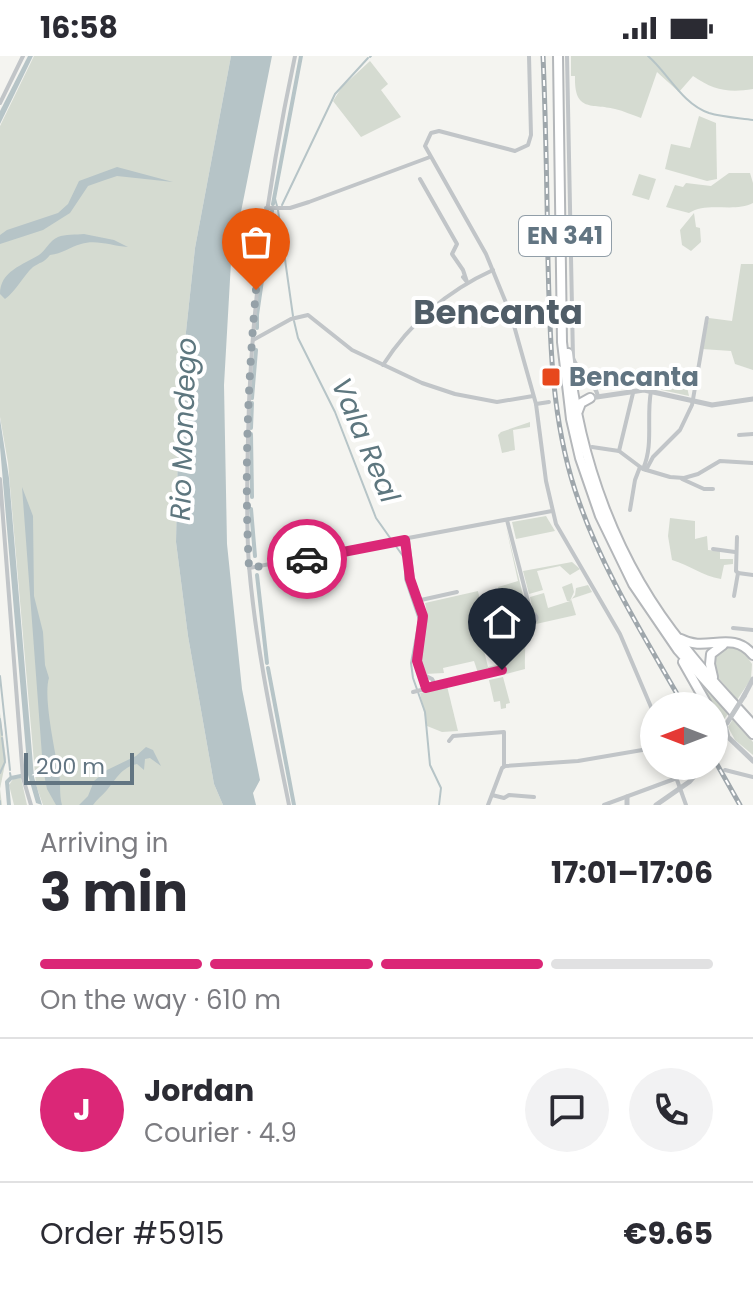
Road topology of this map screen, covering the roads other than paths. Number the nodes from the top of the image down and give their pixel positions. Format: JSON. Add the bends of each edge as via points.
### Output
{"nodes":[{"id":1,"x":23,"y":56,"type":"edge"},
{"id":2,"x":295,"y":56,"type":"edge"},
{"id":3,"x":529,"y":56,"type":"edge"},
{"id":4,"x":563,"y":56,"type":"edge"},
{"id":5,"x":0,"y":103,"type":"edge"},
{"id":6,"x":430,"y":157,"type":"junction"},
{"id":7,"x":420,"y":179,"type":"dead end"},
{"id":8,"x":266,"y":208,"type":"junction"},
{"id":9,"x":493,"y":270,"type":"junction"},
{"id":10,"x":465,"y":280,"type":"junction"},
{"id":11,"x":707,"y":318,"type":"dead end"},
{"id":12,"x":251,"y":341,"type":"junction"},
{"id":13,"x":383,"y":365,"type":"junction"},
{"id":14,"x":572,"y":387,"type":"junction"},
{"id":15,"x":634,"y":390,"type":"junction"},
{"id":16,"x":651,"y":391,"type":"junction"},
{"id":17,"x":533,"y":396,"type":"junction"},
{"id":18,"x":594,"y":397,"type":"junction"},
{"id":19,"x":751,"y":400,"type":"edge"},
{"id":20,"x":694,"y":401,"type":"junction"},
{"id":21,"x":549,"y":402,"type":"dead end"},
{"id":22,"x":536,"y":404,"type":"junction"},
{"id":23,"x":577,"y":415,"type":"junction"},
{"id":24,"x":753,"y":434,"type":"edge"},
{"id":25,"x":739,"y":435,"type":"dead end"},
{"id":26,"x":592,"y":447,"type":"dead end"},
{"id":27,"x":619,"y":451,"type":"junction"},
{"id":28,"x":753,"y":463,"type":"edge"},
{"id":29,"x":643,"y":469,"type":"junction"},
{"id":30,"x":681,"y":478,"type":"junction"},
{"id":31,"x":0,"y":479,"type":"edge"},
{"id":32,"x":713,"y":489,"type":"dead end"},
{"id":33,"x":630,"y":510,"type":"dead end"},
{"id":34,"x":552,"y":511,"type":"junction"},
{"id":35,"x":507,"y":520,"type":"junction"},
{"id":36,"x":737,"y":537,"type":"dead end"},
{"id":37,"x":407,"y":540,"type":"junction"},
{"id":38,"x":713,"y":549,"type":"dead end"},
{"id":39,"x":735,"y":552,"type":"junction"},
{"id":40,"x":249,"y":568,"type":"junction"},
{"id":41,"x":738,"y":573,"type":"junction"},
{"id":42,"x":753,"y":575,"type":"edge"},
{"id":43,"x":457,"y":592,"type":"dead end"},
{"id":44,"x":734,"y":596,"type":"dead end"},
{"id":45,"x":421,"y":600,"type":"junction"},
{"id":46,"x":531,"y":613,"type":"dead end"},
{"id":47,"x":733,"y":628,"type":"dead end"},
{"id":48,"x":753,"y":630,"type":"edge"},
{"id":49,"x":674,"y":633,"type":"junction"},
{"id":50,"x":678,"y":650,"type":"junction"},
{"id":51,"x":753,"y":655,"type":"edge"},
{"id":52,"x":753,"y":661,"type":"edge"},
{"id":53,"x":502,"y":670,"type":"dead end"},
{"id":54,"x":753,"y":679,"type":"edge"},
{"id":55,"x":715,"y":682,"type":"junction"},
{"id":56,"x":425,"y":683,"type":"junction"},
{"id":57,"x":436,"y":686,"type":"junction"},
{"id":58,"x":753,"y":686,"type":"edge"},
{"id":59,"x":413,"y":692,"type":"dead end"},
{"id":60,"x":645,"y":692,"type":"edge"},
{"id":61,"x":700,"y":692,"type":"edge"},
{"id":62,"x":744,"y":696,"type":"junction"},
{"id":63,"x":728,"y":725,"type":"edge"},
{"id":64,"x":753,"y":725,"type":"edge"},
{"id":65,"x":753,"y":734,"type":"edge"},
{"id":66,"x":728,"y":736,"type":"edge"},
{"id":67,"x":449,"y":741,"type":"dead end"},
{"id":68,"x":640,"y":750,"type":"edge"},
{"id":69,"x":753,"y":761,"type":"edge"},
{"id":70,"x":504,"y":767,"type":"junction"},
{"id":71,"x":728,"y":771,"type":"edge"},
{"id":72,"x":753,"y":777,"type":"edge"},
{"id":73,"x":672,"y":780,"type":"edge"},
{"id":74,"x":678,"y":780,"type":"edge"},
{"id":75,"x":691,"y":780,"type":"edge"},
{"id":76,"x":492,"y":795,"type":"junction"},
{"id":77,"x":534,"y":797,"type":"dead end"},
{"id":78,"x":627,"y":797,"type":"junction"},
{"id":79,"x":31,"y":805,"type":"edge"},
{"id":80,"x":289,"y":805,"type":"edge"},
{"id":81,"x":488,"y":805,"type":"edge"},
{"id":82,"x":604,"y":805,"type":"edge"},
{"id":83,"x":627,"y":805,"type":"edge"},
{"id":84,"x":656,"y":805,"type":"edge"},
{"id":85,"x":686,"y":805,"type":"edge"}],
"edges":[{"from":1,"to":5,"type":"street"},
{"from":2,"to":8,"type":"street"},
{"from":3,"to":6,"type":"street","via":[[528,145],[515,151],[435,131],[425,142]]},
{"from":4,"to":14,"type":"highway","number":"EN 341"},
{"from":4,"to":18,"type":"street","via":[[573,358],[595,387]]},
{"from":4,"to":50,"type":"highway","number":"EN 341","via":[[562,342],[571,419],[589,487],[611,540],[633,584]]},
{"from":6,"to":8,"type":"street","via":[[290,208]]},
{"from":6,"to":9,"type":"street"},
{"from":7,"to":10,"type":"street","via":[[457,244],[452,254]]},
{"from":8,"to":12,"type":"street"},
{"from":9,"to":10,"type":"street"},
{"from":9,"to":17,"type":"street"},
{"from":10,"to":13,"type":"street","via":[[418,321]]},
{"from":11,"to":20,"type":"street"},
{"from":12,"to":13,"type":"street","via":[[308,315],[352,350]]},
{"from":12,"to":40,"type":"street"},
{"from":13,"to":17,"type":"street","via":[[464,396],[502,402]]},
{"from":14,"to":18,"type":"highway","via":[[579,397]]},
{"from":14,"to":23,"type":"highway","number":"EN 341"},
{"from":15,"to":16,"type":"street"},
{"from":15,"to":18,"type":"street"},
{"from":15,"to":27,"type":"street"},
{"from":16,"to":20,"type":"street"},
{"from":16,"to":29,"type":"street","via":[[650,449]]},
{"from":17,"to":22,"type":"street"},
{"from":18,"to":23,"type":"highway","via":[[581,403]]},
{"from":19,"to":20,"type":"street","via":[[720,405]]},
{"from":20,"to":29,"type":"street","via":[[680,430]]},
{"from":21,"to":22,"type":"street"},
{"from":22,"to":34,"type":"street"},
{"from":23,"to":49,"type":"highway","via":[[588,462],[617,538]]},
{"from":24,"to":25,"type":"street"},
{"from":26,"to":27,"type":"street"},
{"from":27,"to":29,"type":"street"},
{"from":28,"to":30,"type":"street","via":[[720,461]]},
{"from":29,"to":30,"type":"street"},
{"from":29,"to":33,"type":"street","via":[[635,480]]},
{"from":30,"to":32,"type":"street"},
{"from":31,"to":79,"type":"street","via":[[23,778]]},
{"from":34,"to":35,"type":"street"},
{"from":34,"to":60,"type":"street","via":[[620,634]]},
{"from":35,"to":37,"type":"street"},
{"from":35,"to":46,"type":"street"},
{"from":36,"to":39,"type":"street"},
{"from":37,"to":40,"type":"street"},
{"from":37,"to":45,"type":"street"},
{"from":37,"to":56,"type":"street","via":[[410,579],[423,616],[417,661]]},
{"from":38,"to":39,"type":"street"},
{"from":39,"to":41,"type":"street"},
{"from":40,"to":80,"type":"street"},
{"from":41,"to":42,"type":"street"},
{"from":41,"to":44,"type":"street"},
{"from":43,"to":45,"type":"street"},
{"from":45,"to":56,"type":"street","via":[[426,619],[419,659]]},
{"from":47,"to":48,"type":"street"},
{"from":49,"to":51,"type":"highway","via":[[695,646],[730,640]]},
{"from":49,"to":55,"type":"highway"},
{"from":50,"to":61,"type":"highway"},
{"from":50,"to":65,"type":"highway","number":"EN 341"},
{"from":52,"to":55,"type":"highway","via":[[738,646],[716,648],[710,664]]},
{"from":53,"to":57,"type":"street"},
{"from":54,"to":62,"type":"street"},
{"from":55,"to":64,"type":"highway"},
{"from":56,"to":57,"type":"street"},
{"from":56,"to":57,"type":"street","via":[[432,679]]},
{"from":56,"to":59,"type":"street"},
{"from":58,"to":62,"type":"street"},
{"from":62,"to":63,"type":"street","bridge":true},
{"from":66,"to":69,"type":"street"},
{"from":67,"to":70,"type":"street","via":[[453,736],[504,732]]},
{"from":68,"to":70,"type":"street"},
{"from":70,"to":76,"type":"street"},
{"from":71,"to":72,"type":"street"},
{"from":73,"to":78,"type":"street"},
{"from":74,"to":85,"type":"street"},
{"from":75,"to":84,"type":"street","bridge":true},
{"from":76,"to":77,"type":"street"},
{"from":76,"to":81,"type":"street"},
{"from":78,"to":82,"type":"street"},
{"from":78,"to":83,"type":"street"}]}
